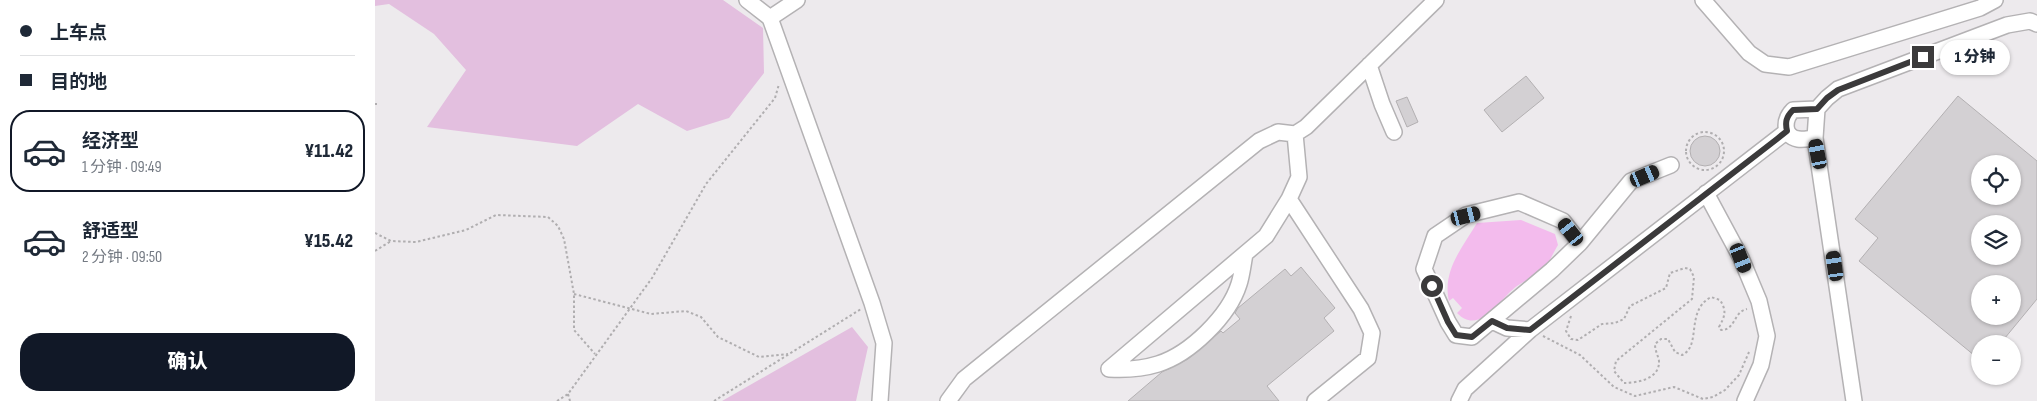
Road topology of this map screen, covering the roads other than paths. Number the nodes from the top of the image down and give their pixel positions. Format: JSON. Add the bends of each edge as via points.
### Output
{"nodes":[{"id":1,"x":747,"y":0,"type":"edge"},
{"id":2,"x":797,"y":0,"type":"edge"},
{"id":3,"x":1436,"y":0,"type":"edge"},
{"id":4,"x":1703,"y":0,"type":"edge"},
{"id":5,"x":1995,"y":0,"type":"edge"},
{"id":6,"x":771,"y":18,"type":"junction"},
{"id":7,"x":2037,"y":24,"type":"edge"},
{"id":8,"x":1369,"y":65,"type":"junction"},
{"id":9,"x":1817,"y":109,"type":"junction"},
{"id":10,"x":1787,"y":131,"type":"junction"},
{"id":11,"x":1393,"y":132,"type":"dead end"},
{"id":12,"x":1295,"y":134,"type":"junction"},
{"id":13,"x":1815,"y":138,"type":"junction"},
{"id":14,"x":1671,"y":165,"type":"dead end"},
{"id":15,"x":1706,"y":193,"type":"junction"},
{"id":16,"x":1289,"y":198,"type":"junction"},
{"id":17,"x":1580,"y":243,"type":"junction"},
{"id":18,"x":1245,"y":254,"type":"junction"},
{"id":19,"x":1492,"y":321,"type":"junction"},
{"id":20,"x":1530,"y":330,"type":"junction"},
{"id":21,"x":880,"y":401,"type":"edge"},
{"id":22,"x":948,"y":401,"type":"edge"},
{"id":23,"x":1315,"y":401,"type":"edge"},
{"id":24,"x":1459,"y":401,"type":"edge"},
{"id":25,"x":1745,"y":401,"type":"edge"},
{"id":26,"x":1854,"y":401,"type":"edge"}],
"edges":[{"from":1,"to":6,"type":"street"},
{"from":2,"to":6,"type":"street"},
{"from":3,"to":8,"type":"street"},
{"from":4,"to":5,"type":"street","via":[[1749,53],[1765,64],[1789,67],[1980,8]]},
{"from":6,"to":21,"type":"street","via":[[884,343]]},
{"from":7,"to":9,"type":"street","via":[[2031,21],[2007,24],[1847,86],[1827,98]]},
{"from":8,"to":11,"type":"street"},
{"from":8,"to":12,"type":"street"},
{"from":9,"to":10,"type":"street","via":[[1793,110],[1787,116]]},
{"from":9,"to":13,"type":"street"},
{"from":10,"to":13,"type":"street","via":[[1797,139]]},
{"from":10,"to":15,"type":"street"},
{"from":12,"to":16,"type":"street","via":[[1299,177]]},
{"from":12,"to":22,"type":"street","via":[[1278,132],[1259,141],[964,380]]},
{"from":13,"to":26,"type":"street"},
{"from":14,"to":17,"type":"street","via":[[1631,181]]},
{"from":15,"to":20,"type":"street"},
{"from":15,"to":25,"type":"street","via":[[1741,258],[1759,301],[1767,336],[1761,365]]},
{"from":16,"to":18,"type":"street","via":[[1267,236]]},
{"from":16,"to":23,"type":"street","via":[[1361,309],[1372,333],[1368,358]]},
{"from":17,"to":19,"type":"street"},
{"from":17,"to":19,"type":"street","via":[[1563,221],[1519,202],[1466,216],[1435,236],[1424,268],[1456,335],[1472,337]]},
{"from":18,"to":18,"type":"street","via":[[1162,324],[1109,369],[1132,370],[1158,364],[1177,356],[1212,327],[1238,286]]},
{"from":19,"to":20,"type":"street","via":[[1507,328]]},
{"from":20,"to":24,"type":"street","via":[[1465,389]]}]}
